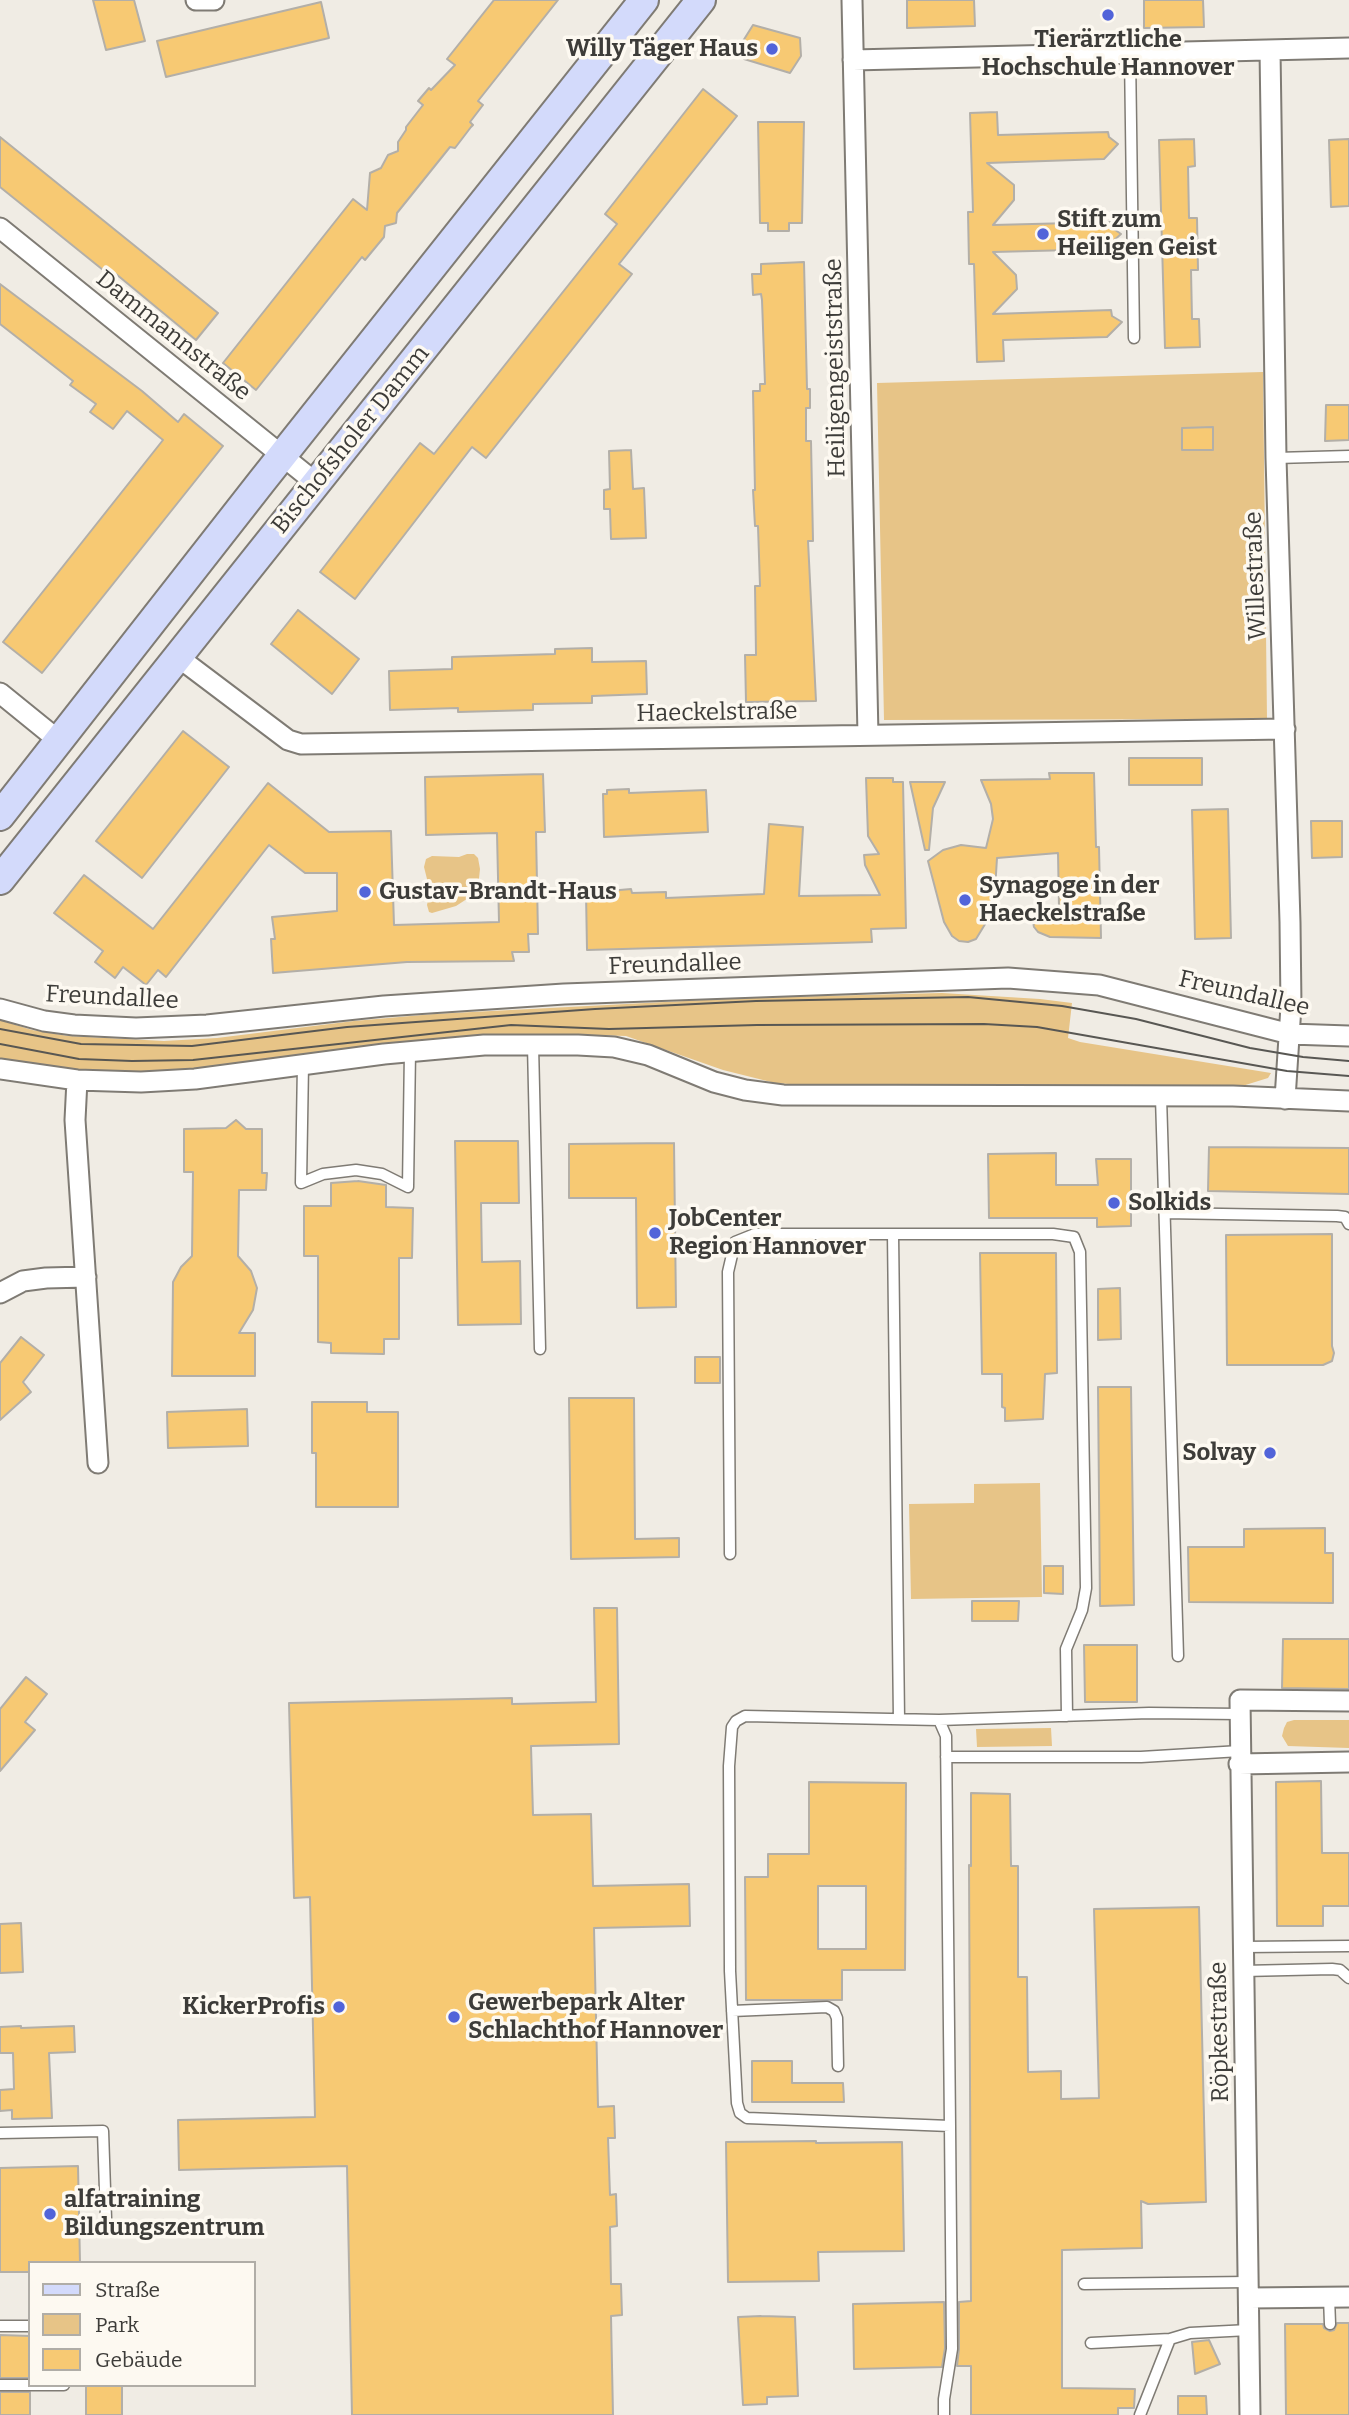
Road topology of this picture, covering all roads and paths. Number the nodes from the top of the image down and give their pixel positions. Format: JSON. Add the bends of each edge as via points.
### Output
{"nodes":[{"id":1,"x":196,"y":0,"type":"edge"},
{"id":2,"x":214,"y":0,"type":"edge"},
{"id":3,"x":644,"y":0,"type":"edge"},
{"id":4,"x":701,"y":0,"type":"edge"},
{"id":5,"x":852,"y":0,"type":"edge"},
{"id":6,"x":1349,"y":48,"type":"edge"},
{"id":7,"x":1270,"y":50,"type":"junction"},
{"id":8,"x":1130,"y":54,"type":"junction"},
{"id":9,"x":853,"y":60,"type":"junction"},
{"id":10,"x":0,"y":228,"type":"edge"},
{"id":11,"x":1134,"y":338,"type":"dead end"},
{"id":12,"x":282,"y":456,"type":"junction"},
{"id":13,"x":1349,"y":456,"type":"edge"},
{"id":14,"x":1276,"y":458,"type":"junction"},
{"id":15,"x":316,"y":483,"type":"junction"},
{"id":16,"x":178,"y":657,"type":"junction"},
{"id":17,"x":0,"y":693,"type":"edge"},
{"id":18,"x":1286,"y":729,"type":"junction"},
{"id":19,"x":868,"y":735,"type":"junction"},
{"id":20,"x":58,"y":740,"type":"junction"},
{"id":21,"x":0,"y":816,"type":"edge"},
{"id":22,"x":0,"y":880,"type":"edge"},
{"id":23,"x":0,"y":1009,"type":"edge"},
{"id":24,"x":1290,"y":1034,"type":"junction"},
{"id":25,"x":1349,"y":1036,"type":"edge"},
{"id":26,"x":533,"y":1045,"type":"junction"},
{"id":27,"x":410,"y":1051,"type":"junction"},
{"id":28,"x":303,"y":1064,"type":"junction"},
{"id":29,"x":0,"y":1069,"type":"edge"},
{"id":30,"x":77,"y":1080,"type":"junction"},
{"id":31,"x":1161,"y":1097,"type":"junction"},
{"id":32,"x":1285,"y":1100,"type":"junction"},
{"id":33,"x":1349,"y":1101,"type":"edge"},
{"id":34,"x":1165,"y":1213,"type":"junction"},
{"id":35,"x":1349,"y":1224,"type":"edge"},
{"id":36,"x":893,"y":1234,"type":"junction"},
{"id":37,"x":86,"y":1277,"type":"junction"},
{"id":38,"x":0,"y":1293,"type":"edge"},
{"id":39,"x":540,"y":1349,"type":"dead end"},
{"id":40,"x":98,"y":1463,"type":"dead end"},
{"id":41,"x":730,"y":1554,"type":"dead end"},
{"id":42,"x":1178,"y":1656,"type":"dead end"},
{"id":43,"x":1349,"y":1701,"type":"edge"},
{"id":44,"x":1240,"y":1714,"type":"junction"},
{"id":45,"x":1067,"y":1716,"type":"junction"},
{"id":46,"x":900,"y":1719,"type":"junction"},
{"id":47,"x":939,"y":1720,"type":"junction"},
{"id":48,"x":946,"y":1757,"type":"junction"},
{"id":49,"x":1240,"y":1758,"type":"junction"},
{"id":50,"x":1349,"y":1762,"type":"edge"},
{"id":51,"x":1349,"y":1946,"type":"edge"},
{"id":52,"x":1243,"y":1947,"type":"junction"},
{"id":53,"x":1243,"y":1970,"type":"junction"},
{"id":54,"x":1349,"y":1978,"type":"edge"},
{"id":55,"x":732,"y":2011,"type":"junction"},
{"id":56,"x":838,"y":2066,"type":"dead end"},
{"id":57,"x":950,"y":2126,"type":"junction"},
{"id":58,"x":0,"y":2133,"type":"edge"},
{"id":59,"x":106,"y":2219,"type":"dead end"},
{"id":60,"x":1084,"y":2284,"type":"dead end"},
{"id":61,"x":1248,"y":2290,"type":"junction"},
{"id":62,"x":1329,"y":2297,"type":"junction"},
{"id":63,"x":1349,"y":2297,"type":"edge"},
{"id":64,"x":1330,"y":2323,"type":"dead end"},
{"id":65,"x":0,"y":2326,"type":"edge"},
{"id":66,"x":28,"y":2326,"type":"edge"},
{"id":67,"x":1249,"y":2330,"type":"junction"},
{"id":68,"x":1170,"y":2339,"type":"junction"},
{"id":69,"x":1091,"y":2343,"type":"dead end"},
{"id":70,"x":0,"y":2385,"type":"edge"},
{"id":71,"x":28,"y":2385,"type":"edge"},
{"id":72,"x":944,"y":2415,"type":"edge"},
{"id":73,"x":1140,"y":2415,"type":"edge"},
{"id":74,"x":1250,"y":2415,"type":"edge"}],
"edges":[{"from":1,"to":2,"type":"street"},
{"from":3,"to":12,"type":"main road","name":"Bischofsholer Damm"},
{"from":4,"to":15,"type":"main road","name":"Bischofsholer Damm"},
{"from":5,"to":9,"type":"street","name":"Heiligengeiststraße"},
{"from":6,"to":7,"type":"street"},
{"from":7,"to":8,"type":"street"},
{"from":7,"to":14,"type":"street","name":"Willestraße"},
{"from":8,"to":9,"type":"street"},
{"from":8,"to":11,"type":"lane"},
{"from":9,"to":19,"type":"street","name":"Heiligengeiststraße"},
{"from":10,"to":12,"type":"street","name":"Dammannstraße"},
{"from":12,"to":15,"type":"street","name":"Dammannstraße"},
{"from":12,"to":20,"type":"main road","name":"Bischofsholer Damm"},
{"from":13,"to":14,"type":"lane"},
{"from":14,"to":18,"type":"street","name":"Willestraße"},
{"from":15,"to":16,"type":"main road","name":"Bischofsholer Damm"},
{"from":16,"to":19,"type":"street","name":"Haeckelstraße","via":[[288,740],[302,744]]},
{"from":16,"to":22,"type":"main road","name":"Bischofsholer Damm"},
{"from":17,"to":20,"type":"street"},
{"from":18,"to":19,"type":"street","name":"Haeckelstraße"},
{"from":18,"to":24,"type":"street","name":"Willestraße"},
{"from":20,"to":21,"type":"main road","name":"Bischofsholer Damm"},
{"from":23,"to":24,"type":"street","name":"Freundallee","via":[[44,1021],[136,1028],[564,993],[1008,978],[1099,985]]},
{"from":24,"to":25,"type":"street","name":"Freundallee"},
{"from":24,"to":32,"type":"street","name":"Willestraße"},
{"from":26,"to":27,"type":"street"},
{"from":26,"to":31,"type":"street","via":[[614,1047],[648,1055],[714,1082],[783,1095]]},
{"from":26,"to":39,"type":"lane"},
{"from":27,"to":28,"type":"street"},
{"from":27,"to":28,"type":"lane","via":[[408,1187],[383,1174],[356,1170],[323,1174],[301,1183]]},
{"from":28,"to":30,"type":"street","via":[[195,1079]]},
{"from":29,"to":30,"type":"street"},
{"from":30,"to":37,"type":"street","via":[[75,1119]]},
{"from":31,"to":32,"type":"street"},
{"from":31,"to":34,"type":"lane"},
{"from":32,"to":33,"type":"street"},
{"from":34,"to":35,"type":"lane","via":[[1337,1216],[1345,1217]]},
{"from":34,"to":42,"type":"lane"},
{"from":36,"to":41,"type":"lane","via":[[755,1234],[735,1241],[728,1272]]},
{"from":36,"to":45,"type":"lane","via":[[1053,1234],[1074,1237],[1080,1252],[1086,1588],[1066,1649]]},
{"from":36,"to":46,"type":"lane"},
{"from":37,"to":38,"type":"street","via":[[23,1281]]},
{"from":37,"to":40,"type":"street"},
{"from":43,"to":44,"type":"street","via":[[1240,1700]]},
{"from":44,"to":45,"type":"lane"},
{"from":44,"to":49,"type":"street","name":"Röpkestraße"},
{"from":45,"to":47,"type":"lane"},
{"from":46,"to":47,"type":"lane"},
{"from":46,"to":55,"type":"lane","via":[[745,1716],[732,1727]]},
{"from":47,"to":48,"type":"lane","via":[[946,1736]]},
{"from":48,"to":49,"type":"lane"},
{"from":48,"to":57,"type":"lane"},
{"from":49,"to":50,"type":"street"},
{"from":49,"to":52,"type":"street","name":"Röpkestraße"},
{"from":51,"to":52,"type":"lane"},
{"from":52,"to":53,"type":"street","name":"Röpkestraße"},
{"from":53,"to":54,"type":"lane","via":[[1332,1969]]},
{"from":53,"to":61,"type":"street","name":"Röpkestraße"},
{"from":55,"to":56,"type":"lane","via":[[827,2007],[837,2018]]},
{"from":55,"to":57,"type":"lane","via":[[737,2103],[747,2118]]},
{"from":57,"to":72,"type":"lane","via":[[953,2349]]},
{"from":58,"to":59,"type":"lane","via":[[103,2131]]},
{"from":60,"to":61,"type":"lane"},
{"from":61,"to":62,"type":"street"},
{"from":61,"to":67,"type":"street","name":"Röpkestraße"},
{"from":62,"to":63,"type":"street"},
{"from":62,"to":64,"type":"lane"},
{"from":65,"to":66,"type":"lane"},
{"from":67,"to":68,"type":"lane","via":[[1191,2333]]},
{"from":67,"to":74,"type":"street","name":"Röpkestraße"},
{"from":68,"to":69,"type":"lane"},
{"from":68,"to":73,"type":"lane"},
{"from":70,"to":71,"type":"lane"}]}
